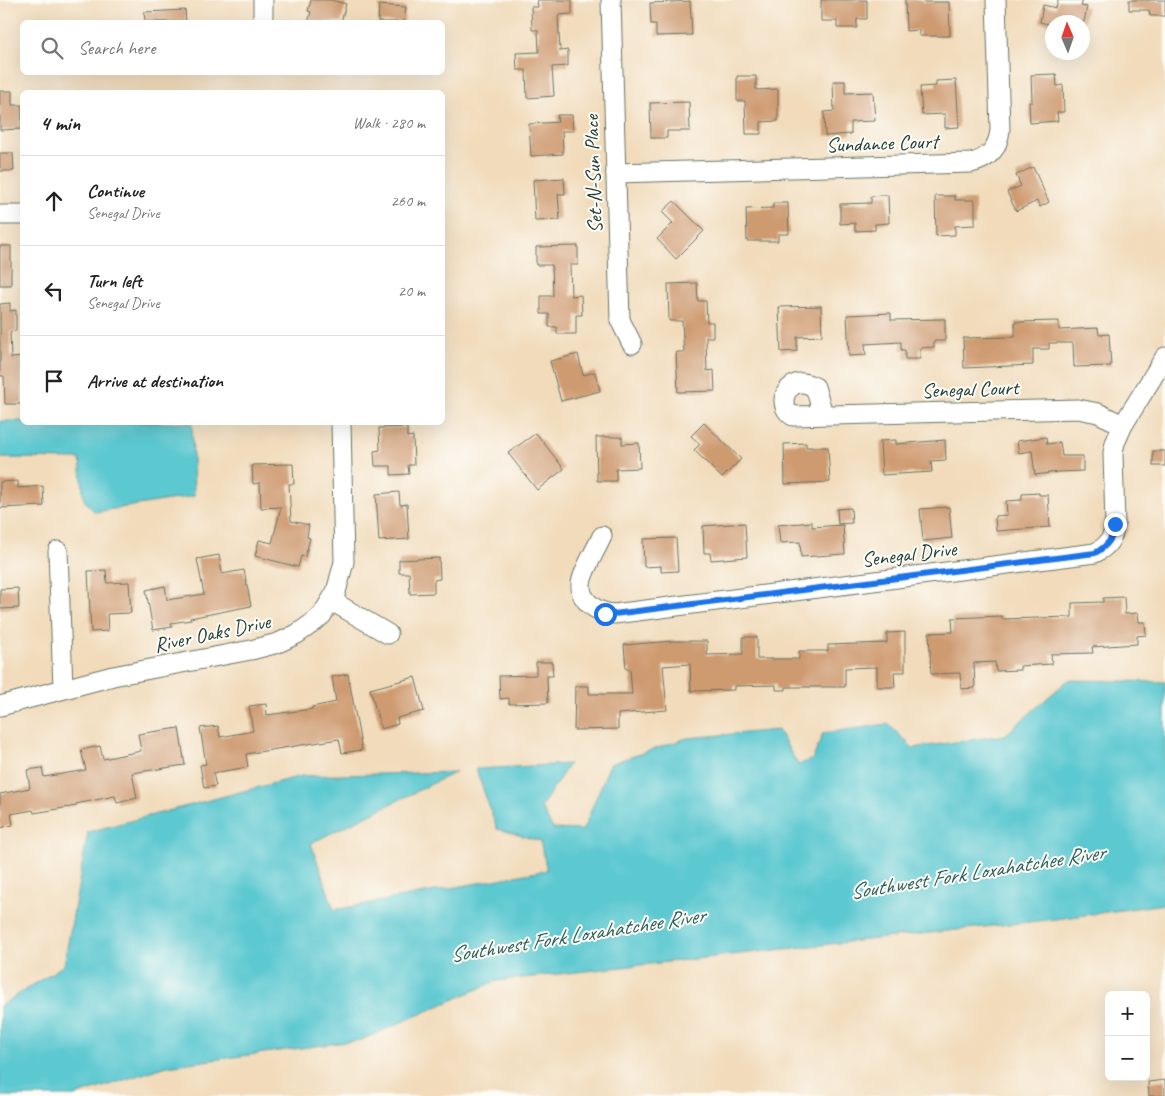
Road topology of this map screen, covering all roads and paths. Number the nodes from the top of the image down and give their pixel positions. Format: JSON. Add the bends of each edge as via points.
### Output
{"nodes":[{"id":1,"x":611,"y":0,"type":"edge"},
{"id":2,"x":996,"y":0,"type":"edge"},
{"id":3,"x":616,"y":173,"type":"junction"},
{"id":4,"x":0,"y":215,"type":"edge"},
{"id":5,"x":20,"y":215,"type":"edge"},
{"id":6,"x":632,"y":344,"type":"dead end"},
{"id":7,"x":1165,"y":357,"type":"edge"},
{"id":8,"x":815,"y":415,"type":"dead end"},
{"id":9,"x":341,"y":425,"type":"edge"},
{"id":10,"x":1123,"y":425,"type":"junction"},
{"id":11,"x":602,"y":536,"type":"dead end"},
{"id":12,"x":58,"y":551,"type":"dead end"},
{"id":13,"x":332,"y":601,"type":"junction"},
{"id":14,"x":388,"y":634,"type":"dead end"},
{"id":15,"x":63,"y":688,"type":"junction"},
{"id":16,"x":0,"y":706,"type":"edge"}],
"edges":[{"from":1,"to":3,"type":"street","name":"Set-N-Sun Place"},
{"from":2,"to":3,"type":"street","name":"Sundance Court","via":[[1000,130],[995,148],[981,161]]},
{"from":3,"to":6,"type":"street","name":"Set-N-Sun Place","via":[[620,320]]},
{"from":4,"to":5,"type":"street"},
{"from":7,"to":10,"type":"street","name":"Senegal Drive"},
{"from":8,"to":10,"type":"street","name":"Senegal Court","via":[[1078,409],[1098,413]]},
{"from":9,"to":13,"type":"street","name":"River Oaks Drive","via":[[344,562]]},
{"from":10,"to":11,"type":"street","name":"Senegal Drive","via":[[1113,453],[1114,533],[1110,542],[1095,553],[605,614],[589,605],[581,589]]},
{"from":12,"to":15,"type":"street"},
{"from":13,"to":14,"type":"street"},
{"from":13,"to":15,"type":"street","name":"River Oaks Drive","via":[[306,629],[278,643]]},
{"from":15,"to":16,"type":"street","name":"River Oaks Drive"}]}
